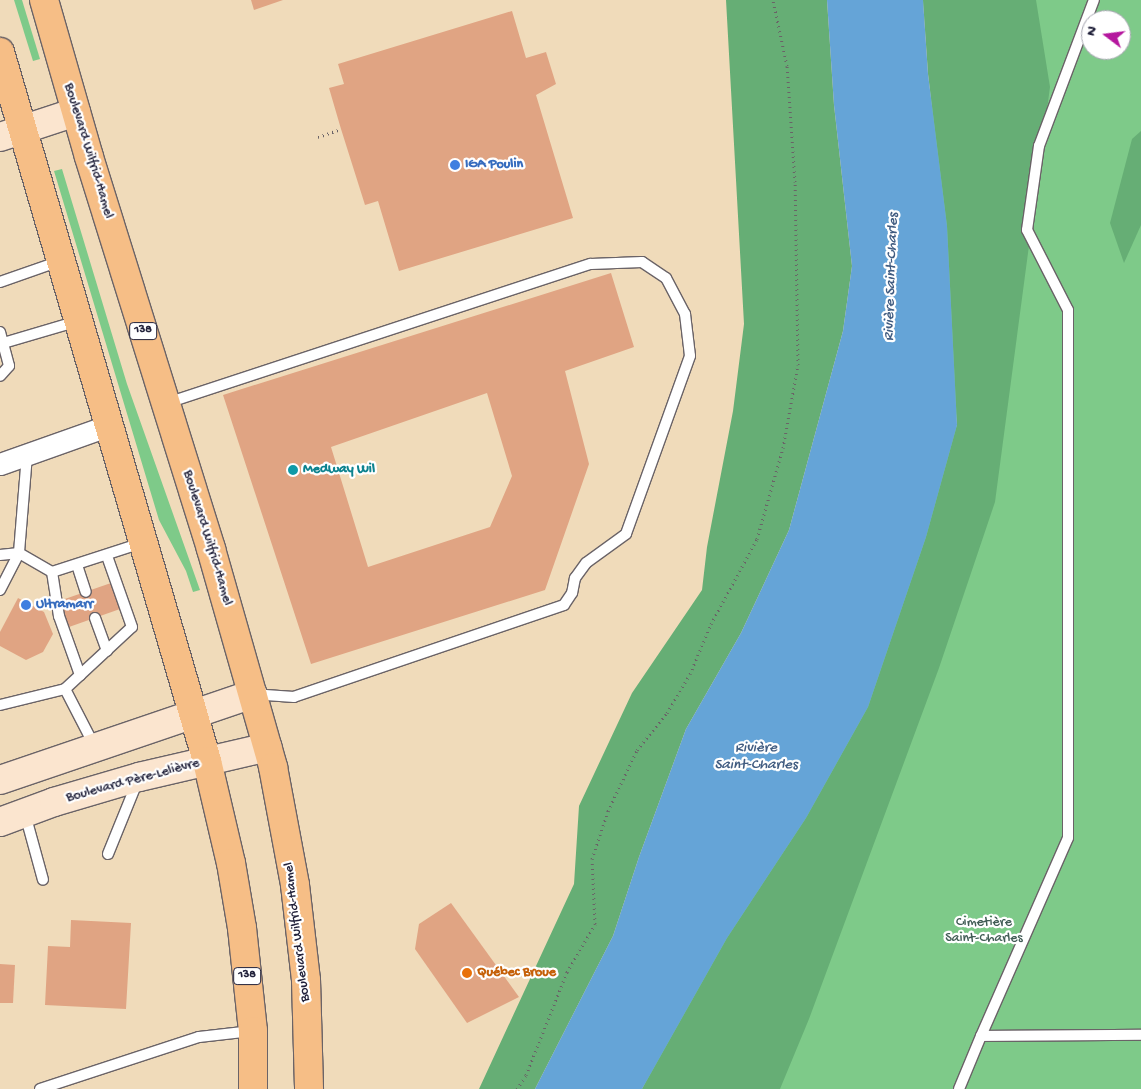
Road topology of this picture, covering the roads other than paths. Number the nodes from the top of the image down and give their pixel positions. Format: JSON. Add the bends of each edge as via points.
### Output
{"nodes":[{"id":1,"x":44,"y":0,"type":"edge"},
{"id":2,"x":1094,"y":0,"type":"edge"},
{"id":3,"x":0,"y":52,"type":"edge"},
{"id":4,"x":76,"y":112,"type":"junction"},
{"id":5,"x":11,"y":133,"type":"edge"},
{"id":6,"x":62,"y":260,"type":"junction"},
{"id":7,"x":0,"y":282,"type":"edge"},
{"id":8,"x":80,"y":320,"type":"junction"},
{"id":9,"x":0,"y":332,"type":"edge"},
{"id":10,"x":2,"y":344,"type":"edge"},
{"id":11,"x":0,"y":376,"type":"edge"},
{"id":12,"x":166,"y":404,"type":"junction"},
{"id":13,"x":110,"y":425,"type":"junction"},
{"id":14,"x":27,"y":455,"type":"junction"},
{"id":15,"x":0,"y":464,"type":"edge"},
{"id":16,"x":145,"y":542,"type":"junction"},
{"id":17,"x":19,"y":553,"type":"junction"},
{"id":18,"x":0,"y":555,"type":"edge"},
{"id":19,"x":107,"y":556,"type":"junction"},
{"id":20,"x":77,"y":565,"type":"junction"},
{"id":21,"x":52,"y":572,"type":"junction"},
{"id":22,"x":0,"y":590,"type":"edge"},
{"id":23,"x":86,"y":592,"type":"dead end"},
{"id":24,"x":95,"y":618,"type":"dead end"},
{"id":25,"x":106,"y":651,"type":"junction"},
{"id":26,"x":80,"y":675,"type":"junction"},
{"id":27,"x":65,"y":689,"type":"junction"},
{"id":28,"x":253,"y":694,"type":"junction"},
{"id":29,"x":0,"y":705,"type":"edge"},
{"id":30,"x":195,"y":713,"type":"junction"},
{"id":31,"x":268,"y":747,"type":"junction"},
{"id":32,"x":95,"y":748,"type":"junction"},
{"id":33,"x":207,"y":761,"type":"junction"},
{"id":34,"x":139,"y":777,"type":"junction"},
{"id":35,"x":0,"y":780,"type":"edge"},
{"id":36,"x":12,"y":817,"type":"edge"},
{"id":37,"x":108,"y":854,"type":"dead end"},
{"id":38,"x":43,"y":880,"type":"dead end"},
{"id":39,"x":253,"y":1031,"type":"junction"},
{"id":40,"x":1141,"y":1035,"type":"edge"},
{"id":41,"x":981,"y":1036,"type":"junction"},
{"id":42,"x":40,"y":1089,"type":"edge"},
{"id":43,"x":253,"y":1089,"type":"edge"},
{"id":44,"x":309,"y":1089,"type":"edge"},
{"id":45,"x":959,"y":1089,"type":"edge"}],
"edges":[{"from":1,"to":4,"type":"main road","name":"Boulevard Wilfrid-Hamel","number":"138"},
{"from":2,"to":41,"type":"lane","via":[[1038,146],[1027,230],[1068,310],[1068,838]]},
{"from":3,"to":5,"type":"main road","number":"138"},
{"from":4,"to":5,"type":"main road"},
{"from":4,"to":12,"type":"main road","name":"Boulevard Wilfrid-Hamel","number":"138"},
{"from":5,"to":6,"type":"main road","number":"138"},
{"from":6,"to":7,"type":"lane"},
{"from":6,"to":8,"type":"main road","number":"138"},
{"from":8,"to":10,"type":"lane"},
{"from":8,"to":13,"type":"main road","number":"138"},
{"from":9,"to":10,"type":"lane"},
{"from":10,"to":11,"type":"lane","via":[[9,366]]},
{"from":12,"to":28,"type":"main road","name":"Boulevard Wilfrid-Hamel","number":"138"},
{"from":12,"to":28,"type":"lane","via":[[591,264],[642,262],[666,278],[685,314],[690,356],[626,534],[586,563],[575,578],[572,592],[564,605],[294,697]]},
{"from":13,"to":14,"type":"street"},
{"from":13,"to":16,"type":"main road","number":"138"},
{"from":14,"to":15,"type":"street"},
{"from":14,"to":17,"type":"lane"},
{"from":16,"to":19,"type":"lane"},
{"from":16,"to":30,"type":"main road","number":"138"},
{"from":17,"to":18,"type":"lane"},
{"from":17,"to":21,"type":"lane"},
{"from":17,"to":22,"type":"lane"},
{"from":19,"to":20,"type":"lane"},
{"from":19,"to":25,"type":"lane","via":[[132,627]]},
{"from":20,"to":21,"type":"lane"},
{"from":20,"to":23,"type":"lane"},
{"from":21,"to":26,"type":"lane","via":[[59,616]]},
{"from":24,"to":25,"type":"lane"},
{"from":25,"to":26,"type":"lane"},
{"from":26,"to":27,"type":"lane"},
{"from":27,"to":29,"type":"lane"},
{"from":27,"to":32,"type":"lane"},
{"from":28,"to":30,"type":"main road"},
{"from":28,"to":31,"type":"main road","name":"Boulevard Wilfrid-Hamel","number":"138"},
{"from":30,"to":32,"type":"main road"},
{"from":30,"to":33,"type":"main road","number":"138"},
{"from":31,"to":33,"type":"main road","name":"Boulevard Père-Lelièvre"},
{"from":31,"to":44,"type":"main road","name":"Boulevard Wilfrid-Hamel","number":"138","via":[[299,921],[306,980]]},
{"from":32,"to":35,"type":"main road"},
{"from":33,"to":34,"type":"main road","name":"Boulevard Père-Lelièvre"},
{"from":33,"to":39,"type":"main road","number":"138","via":[[238,900]]},
{"from":34,"to":36,"type":"main road","name":"Boulevard Père-Lelièvre"},
{"from":34,"to":37,"type":"lane"},
{"from":36,"to":38,"type":"lane"},
{"from":39,"to":42,"type":"lane","via":[[199,1037]]},
{"from":39,"to":43,"type":"main road","number":"138"},
{"from":40,"to":41,"type":"lane"},
{"from":41,"to":45,"type":"lane"}]}
